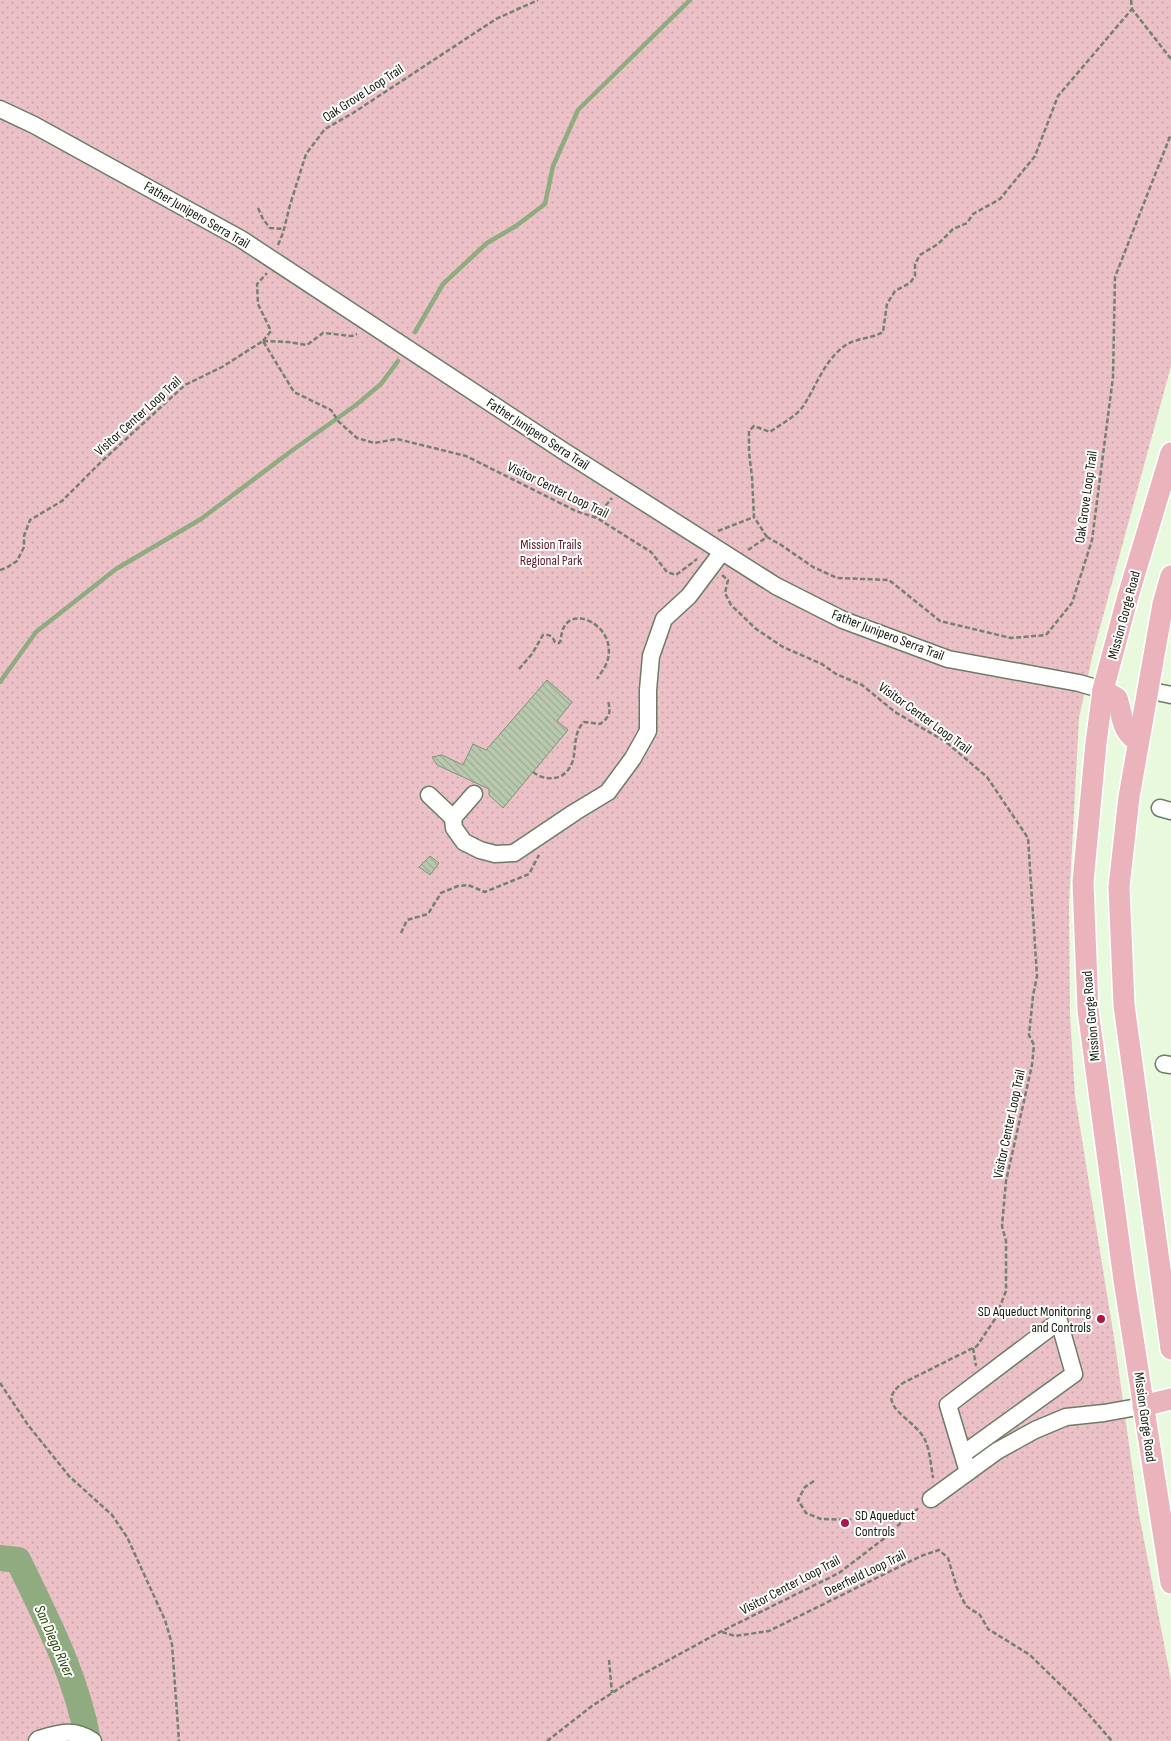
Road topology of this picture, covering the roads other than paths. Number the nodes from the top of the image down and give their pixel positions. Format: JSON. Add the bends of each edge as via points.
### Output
{"nodes":[{"id":1,"x":0,"y":109,"type":"edge"},
{"id":2,"x":1171,"y":453,"type":"edge"},
{"id":3,"x":722,"y":552,"type":"junction"},
{"id":4,"x":1171,"y":576,"type":"edge"},
{"id":5,"x":1104,"y":690,"type":"junction"},
{"id":6,"x":1147,"y":690,"type":"junction"},
{"id":7,"x":1171,"y":695,"type":"edge"},
{"id":8,"x":1138,"y":741,"type":"junction"},
{"id":9,"x":474,"y":794,"type":"dead end"},
{"id":10,"x":429,"y":795,"type":"dead end"},
{"id":11,"x":453,"y":818,"type":"junction"},
{"id":12,"x":1171,"y":1349,"type":"edge"},
{"id":13,"x":1171,"y":1399,"type":"edge"},
{"id":14,"x":1143,"y":1406,"type":"junction"},
{"id":15,"x":963,"y":1454,"type":"junction"},
{"id":16,"x":968,"y":1472,"type":"junction"},
{"id":17,"x":931,"y":1499,"type":"road end"},
{"id":18,"x":1171,"y":1584,"type":"edge"},
{"id":19,"x":37,"y":1741,"type":"edge"},
{"id":20,"x":93,"y":1741,"type":"edge"}],
"edges":[{"from":1,"to":3,"type":"street","name":"Father Junipero Serra Trail","via":[[241,239]]},
{"from":2,"to":5,"type":"main road","name":"Mission Gorge Road"},
{"from":3,"to":5,"type":"street","name":"Father Junipero Serra Trail","via":[[776,586],[843,620],[948,659]]},
{"from":3,"to":11,"type":"street","via":[[689,596],[664,620],[651,656],[648,731],[608,792],[514,853],[495,854],[464,842],[454,828]]},
{"from":4,"to":6,"type":"main road"},
{"from":5,"to":8,"type":"main road","via":[[1117,698],[1125,730],[1129,737]]},
{"from":5,"to":14,"type":"main road","name":"Mission Gorge Road","via":[[1083,882],[1088,1010]]},
{"from":6,"to":7,"type":"street"},
{"from":6,"to":8,"type":"main road"},
{"from":8,"to":12,"type":"main road","via":[[1120,887],[1124,1005]]},
{"from":9,"to":11,"type":"street"},
{"from":10,"to":11,"type":"street"},
{"from":13,"to":14,"type":"main road"},
{"from":14,"to":16,"type":"street","via":[[1066,1417],[1035,1430]]},
{"from":14,"to":18,"type":"main road","name":"Mission Gorge Road"},
{"from":15,"to":15,"type":"street","via":[[1074,1374],[1059,1321],[948,1405]]},
{"from":15,"to":16,"type":"street"},
{"from":16,"to":17,"type":"street"},
{"from":19,"to":20,"type":"street","via":[[64,1732]]}]}
